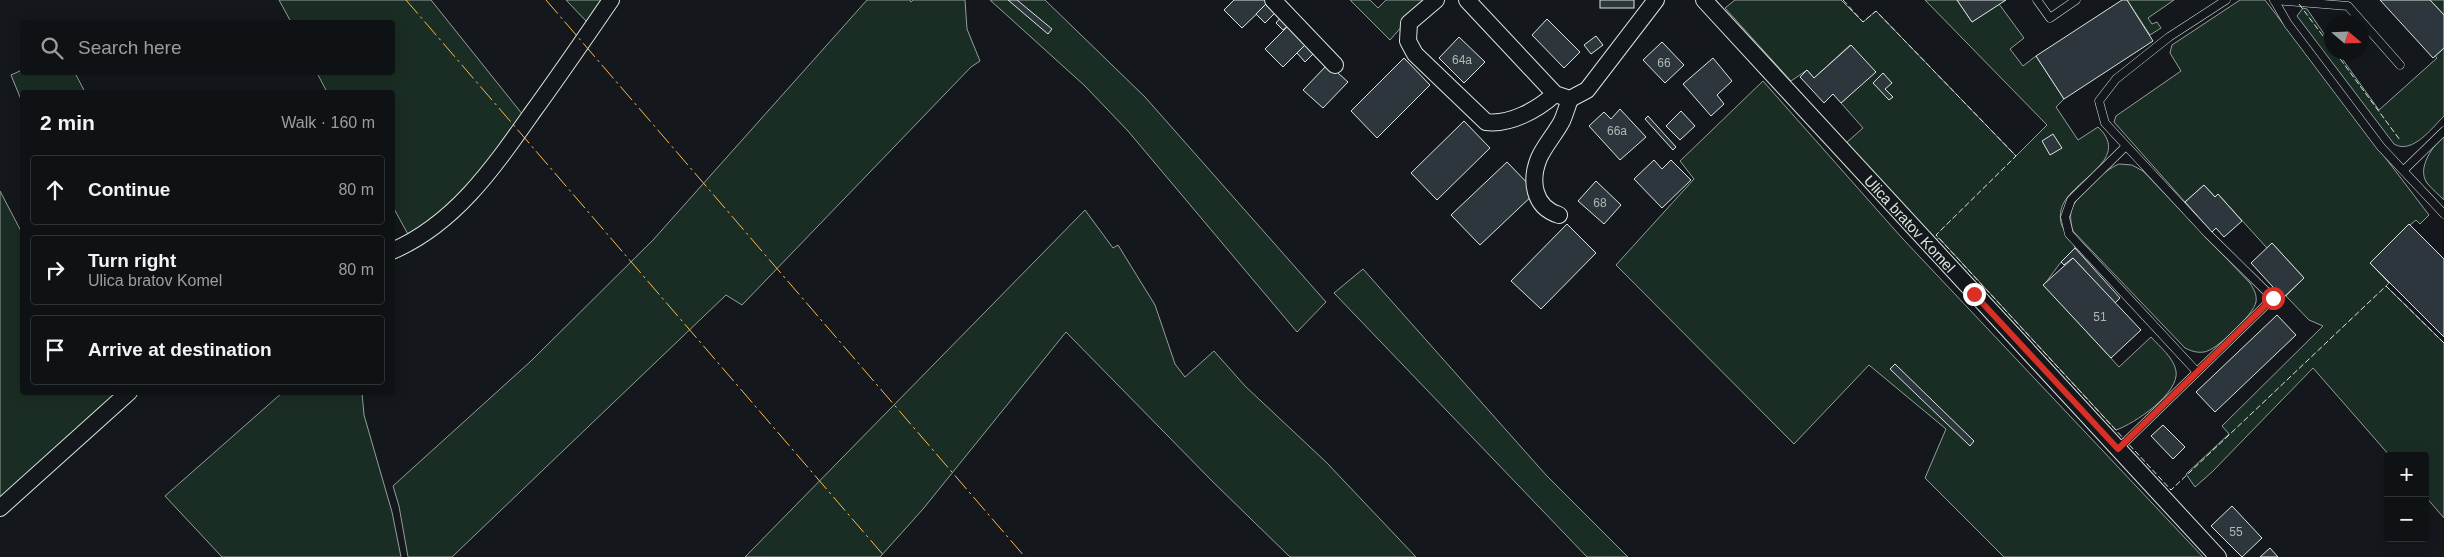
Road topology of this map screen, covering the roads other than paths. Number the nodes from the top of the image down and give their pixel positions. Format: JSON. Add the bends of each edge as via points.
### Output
{"nodes":[{"id":1,"x":611,"y":0,"type":"edge"},
{"id":2,"x":1273,"y":0,"type":"edge"},
{"id":3,"x":1436,"y":0,"type":"edge"},
{"id":4,"x":1467,"y":0,"type":"edge"},
{"id":5,"x":1656,"y":0,"type":"edge"},
{"id":6,"x":1704,"y":0,"type":"edge"},
{"id":7,"x":2037,"y":0,"type":"edge"},
{"id":8,"x":2076,"y":0,"type":"edge"},
{"id":9,"x":2226,"y":0,"type":"edge"},
{"id":10,"x":2274,"y":0,"type":"edge"},
{"id":11,"x":1335,"y":65,"type":"dead end"},
{"id":12,"x":2400,"y":65,"type":"dead end"},
{"id":13,"x":1563,"y":97,"type":"junction"},
{"id":14,"x":2444,"y":131,"type":"edge"},
{"id":15,"x":2126,"y":146,"type":"junction"},
{"id":16,"x":2404,"y":170,"type":"junction"},
{"id":17,"x":2444,"y":214,"type":"edge"},
{"id":18,"x":1559,"y":215,"type":"dead end"},
{"id":19,"x":395,"y":249,"type":"edge"},
{"id":20,"x":2197,"y":372,"type":"junction"},
{"id":21,"x":126,"y":395,"type":"edge"},
{"id":22,"x":2118,"y":449,"type":"junction"},
{"id":23,"x":0,"y":508,"type":"edge"},
{"id":24,"x":2218,"y":557,"type":"edge"}],
"edges":[{"from":1,"to":19,"type":"street","via":[[491,172],[432,230]]},
{"from":2,"to":11,"type":"street"},
{"from":3,"to":13,"type":"street","via":[[1409,23],[1408,42],[1415,54],[1486,122],[1497,123],[1522,115]]},
{"from":4,"to":13,"type":"street"},
{"from":5,"to":13,"type":"street","via":[[1587,90]]},
{"from":6,"to":22,"type":"street","name":"Ulica bratov Komel"},
{"from":7,"to":8,"type":"lane","via":[[2050,18]]},
{"from":9,"to":15,"type":"lane","via":[[2170,37],[2116,79],[2099,101],[2105,123]]},
{"from":10,"to":12,"type":"lane","via":[[2348,6]]},
{"from":10,"to":16,"type":"lane","via":[[2288,24],[2381,147]]},
{"from":13,"to":18,"type":"street","via":[[1561,122],[1539,158],[1535,180],[1538,202],[1548,212]]},
{"from":14,"to":16,"type":"lane"},
{"from":15,"to":20,"type":"lane","via":[[2071,200],[2064,216],[2070,234]]},
{"from":15,"to":20,"type":"lane","via":[[2273,298]]},
{"from":16,"to":17,"type":"lane"},
{"from":20,"to":22,"type":"lane"},
{"from":21,"to":23,"type":"street"},
{"from":22,"to":24,"type":"street","name":"Ulica bratov Komel"}]}
